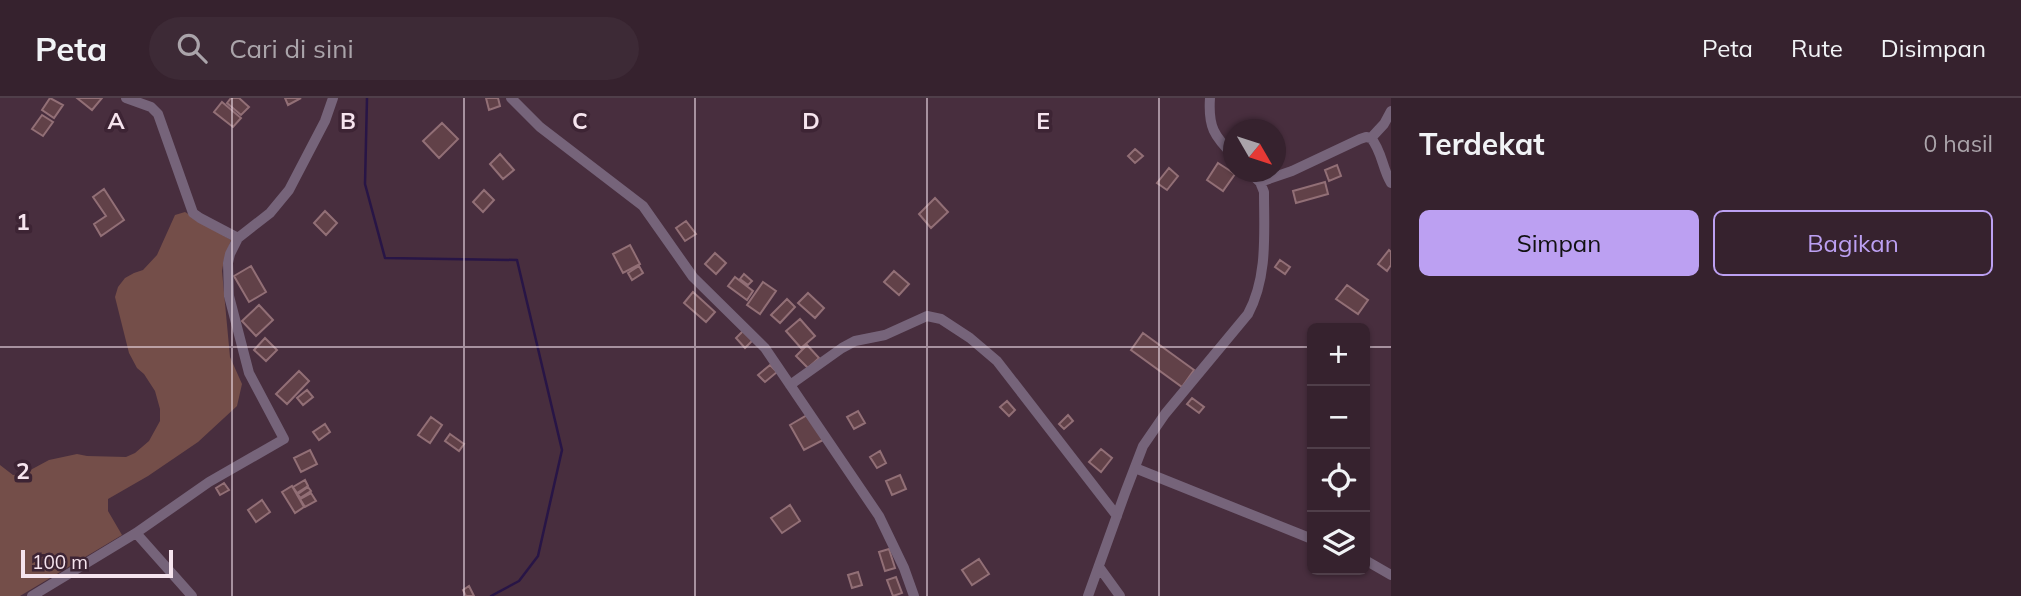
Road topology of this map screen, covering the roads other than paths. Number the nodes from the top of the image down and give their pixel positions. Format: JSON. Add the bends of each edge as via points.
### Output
{"nodes":[{"id":1,"x":126,"y":98,"type":"edge"},
{"id":2,"x":333,"y":98,"type":"edge"},
{"id":3,"x":511,"y":98,"type":"edge"},
{"id":4,"x":1210,"y":98,"type":"edge"},
{"id":5,"x":1391,"y":111,"type":"edge"},
{"id":6,"x":1371,"y":138,"type":"junction"},
{"id":7,"x":1223,"y":145,"type":"edge"},
{"id":8,"x":1286,"y":173,"type":"edge"},
{"id":9,"x":1260,"y":182,"type":"edge"},
{"id":10,"x":1391,"y":183,"type":"edge"},
{"id":11,"x":238,"y":238,"type":"junction"},
{"id":12,"x":790,"y":385,"type":"junction"},
{"id":13,"x":1135,"y":468,"type":"junction"},
{"id":14,"x":1117,"y":516,"type":"junction"},
{"id":15,"x":136,"y":533,"type":"junction"},
{"id":16,"x":1307,"y":537,"type":"edge"},
{"id":17,"x":1370,"y":563,"type":"edge"},
{"id":18,"x":1099,"y":568,"type":"junction"},
{"id":19,"x":1391,"y":575,"type":"edge"},
{"id":20,"x":32,"y":596,"type":"edge"},
{"id":21,"x":192,"y":596,"type":"edge"},
{"id":22,"x":914,"y":596,"type":"edge"},
{"id":23,"x":1088,"y":596,"type":"edge"},
{"id":24,"x":1120,"y":596,"type":"edge"}],
"edges":[{"from":1,"to":11,"type":"street","via":[[158,114],[194,213]]},
{"from":2,"to":11,"type":"street","via":[[289,190],[270,213]]},
{"from":3,"to":12,"type":"street","via":[[540,127],[643,206],[693,277],[765,348]]},
{"from":4,"to":7,"type":"street","via":[[1211,128]]},
{"from":5,"to":6,"type":"street"},
{"from":6,"to":8,"type":"street"},
{"from":6,"to":10,"type":"street"},
{"from":9,"to":13,"type":"street","via":[[1264,192],[1263,253],[1255,302],[1154,428]]},
{"from":11,"to":15,"type":"street","via":[[227,273],[229,296],[249,373],[284,439],[209,482]]},
{"from":12,"to":14,"type":"street","via":[[855,341],[885,335],[927,316],[941,319],[997,361]]},
{"from":12,"to":22,"type":"street","via":[[879,516]]},
{"from":13,"to":14,"type":"street"},
{"from":13,"to":16,"type":"street"},
{"from":14,"to":18,"type":"street"},
{"from":15,"to":20,"type":"street"},
{"from":15,"to":21,"type":"street"},
{"from":17,"to":19,"type":"street"},
{"from":18,"to":23,"type":"street"},
{"from":18,"to":24,"type":"street"}]}
